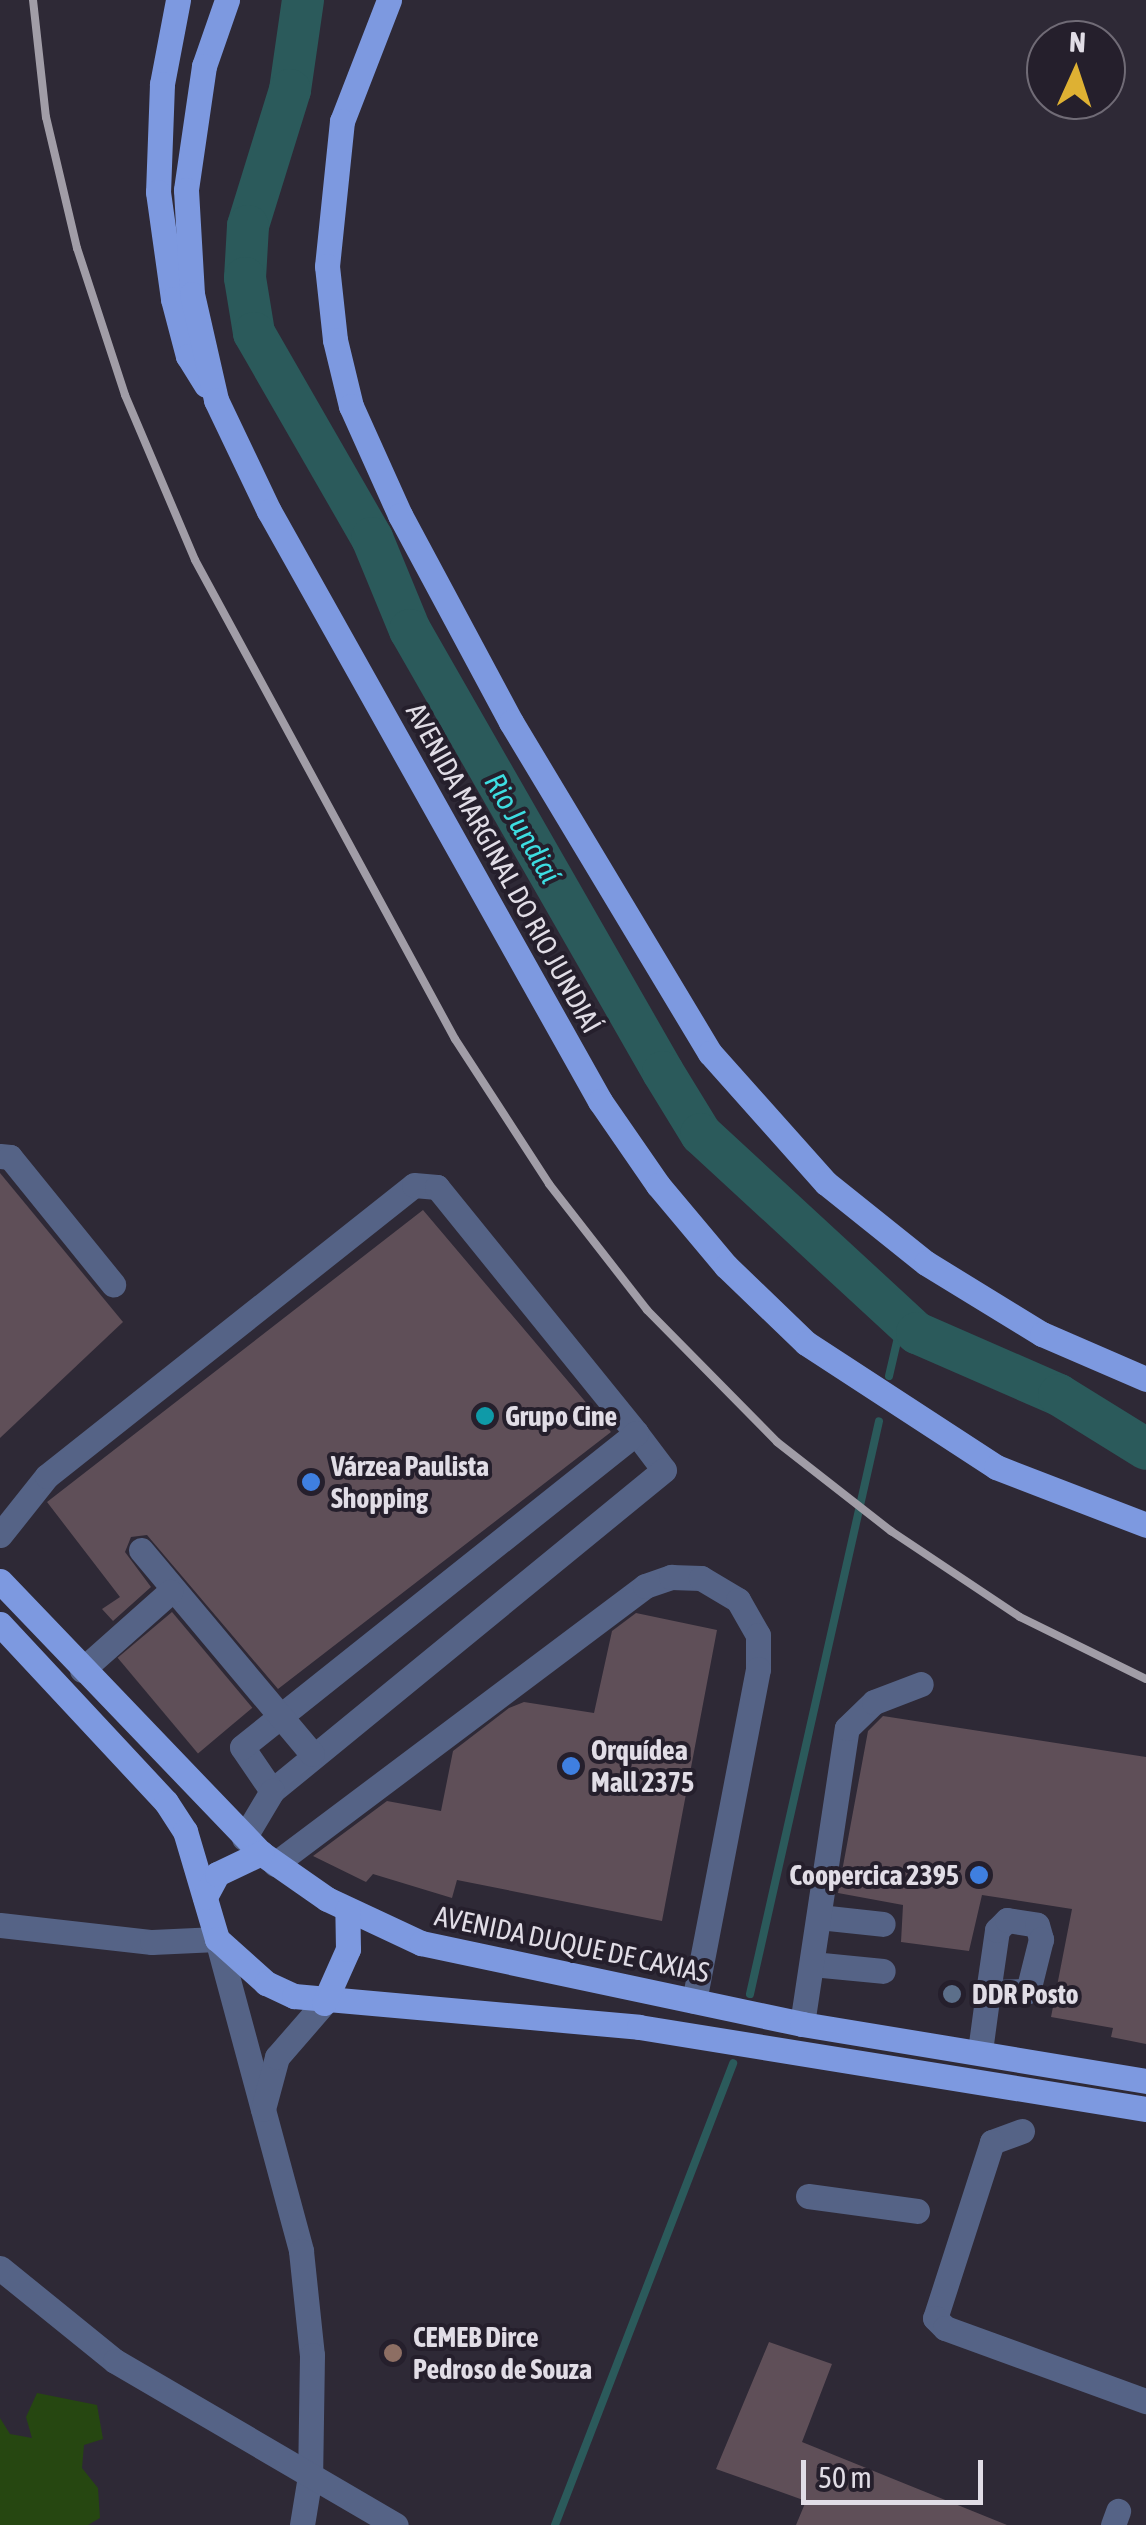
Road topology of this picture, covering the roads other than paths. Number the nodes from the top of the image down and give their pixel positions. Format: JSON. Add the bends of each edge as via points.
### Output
{"nodes":[{"id":1,"x":178,"y":0,"type":"edge"},
{"id":2,"x":227,"y":0,"type":"edge"},
{"id":3,"x":390,"y":0,"type":"edge"},
{"id":4,"x":216,"y":400,"type":"junction"},
{"id":5,"x":0,"y":1156,"type":"edge"},
{"id":6,"x":113,"y":1284,"type":"dead end"},
{"id":7,"x":1146,"y":1378,"type":"edge"},
{"id":8,"x":636,"y":1432,"type":"junction"},
{"id":9,"x":1146,"y":1524,"type":"edge"},
{"id":10,"x":0,"y":1535,"type":"edge"},
{"id":11,"x":141,"y":1550,"type":"dead end"},
{"id":12,"x":0,"y":1580,"type":"edge"},
{"id":13,"x":449,"y":1580,"type":"junction"},
{"id":14,"x":170,"y":1592,"type":"junction"},
{"id":15,"x":480,"y":1617,"type":"junction"},
{"id":16,"x":0,"y":1624,"type":"edge"},
{"id":17,"x":82,"y":1670,"type":"junction"},
{"id":18,"x":921,"y":1684,"type":"dead end"},
{"id":19,"x":280,"y":1717,"type":"junction"},
{"id":20,"x":312,"y":1754,"type":"junction"},
{"id":21,"x":272,"y":1790,"type":"junction"},
{"id":22,"x":260,"y":1852,"type":"junction"},
{"id":23,"x":204,"y":1898,"type":"junction"},
{"id":24,"x":347,"y":1910,"type":"junction"},
{"id":25,"x":818,"y":1917,"type":"junction"},
{"id":26,"x":0,"y":1924,"type":"edge"},
{"id":27,"x":882,"y":1924,"type":"dead end"},
{"id":28,"x":216,"y":1939,"type":"junction"},
{"id":29,"x":812,"y":1964,"type":"junction"},
{"id":30,"x":883,"y":1971,"type":"dead end"},
{"id":31,"x":988,"y":1992,"type":"dead end"},
{"id":32,"x":694,"y":2001,"type":"junction"},
{"id":33,"x":324,"y":2003,"type":"junction"},
{"id":34,"x":802,"y":2024,"type":"junction"},
{"id":35,"x":980,"y":2051,"type":"junction"},
{"id":36,"x":1146,"y":2080,"type":"edge"},
{"id":37,"x":263,"y":2109,"type":"junction"},
{"id":38,"x":1146,"y":2110,"type":"edge"},
{"id":39,"x":1022,"y":2131,"type":"dead end"},
{"id":40,"x":808,"y":2196,"type":"dead end"},
{"id":41,"x":917,"y":2211,"type":"dead end"},
{"id":42,"x":0,"y":2268,"type":"edge"},
{"id":43,"x":1146,"y":2401,"type":"edge"},
{"id":44,"x":310,"y":2476,"type":"junction"},
{"id":45,"x":302,"y":2525,"type":"edge"},
{"id":46,"x":396,"y":2525,"type":"edge"}],
"edges":[{"from":1,"to":4,"type":"main road","via":[[162,84],[158,192],[188,356]]},
{"from":2,"to":4,"type":"main road","name":"AVENIDA MARGINAL DO RIO JUNDIAÍ","via":[[204,66],[186,190],[192,294]]},
{"from":3,"to":7,"type":"main road","via":[[342,121],[327,266],[334,340],[351,406],[400,514],[502,705],[710,1053],[826,1183],[926,1263],[1042,1334]]},
{"from":4,"to":9,"type":"main road","name":"AVENIDA MARGINAL DO RIO JUNDIAÍ","via":[[339,637],[600,1101],[658,1185],[726,1266],[806,1343],[891,1404],[996,1467]]},
{"from":5,"to":6,"type":"street","via":[[10,1158]]},
{"from":8,"to":10,"type":"street","via":[[438,1187],[426,1182],[47,1476]]},
{"from":8,"to":13,"type":"street"},
{"from":8,"to":15,"type":"street","via":[[664,1470]]},
{"from":11,"to":14,"type":"street"},
{"from":12,"to":17,"type":"main road","name":"AVENIDA DUQUE DE CAXIAS"},
{"from":13,"to":15,"type":"street"},
{"from":13,"to":19,"type":"street"},
{"from":14,"to":17,"type":"street"},
{"from":14,"to":19,"type":"street"},
{"from":15,"to":20,"type":"street"},
{"from":16,"to":23,"type":"main road","via":[[166,1802],[185,1831]]},
{"from":17,"to":22,"type":"main road","name":"AVENIDA DUQUE DE CAXIAS"},
{"from":18,"to":25,"type":"street","via":[[874,1702],[847,1728]]},
{"from":19,"to":20,"type":"street"},
{"from":19,"to":21,"type":"street","via":[[241,1750]]},
{"from":20,"to":21,"type":"street"},
{"from":21,"to":22,"type":"street"},
{"from":22,"to":23,"type":"main road","via":[[217,1874]]},
{"from":22,"to":24,"type":"main road","name":"AVENIDA DUQUE DE CAXIAS"},
{"from":22,"to":32,"type":"street","via":[[646,1586],[671,1577],[701,1578],[738,1600],[758,1635],[758,1669]]},
{"from":23,"to":28,"type":"main road"},
{"from":24,"to":32,"type":"main road","name":"AVENIDA DUQUE DE CAXIAS","via":[[421,1943]]},
{"from":24,"to":33,"type":"main road","via":[[348,1948]]},
{"from":25,"to":27,"type":"street"},
{"from":25,"to":29,"type":"street"},
{"from":26,"to":28,"type":"street","via":[[152,1942]]},
{"from":28,"to":33,"type":"main road","via":[[266,1982]]},
{"from":28,"to":37,"type":"street"},
{"from":29,"to":30,"type":"street"},
{"from":29,"to":34,"type":"street"},
{"from":31,"to":35,"type":"street"},
{"from":32,"to":34,"type":"main road","name":"AVENIDA DUQUE DE CAXIAS"},
{"from":33,"to":37,"type":"street","via":[[277,2056]]},
{"from":33,"to":38,"type":"main road","via":[[640,2027]]},
{"from":34,"to":35,"type":"main road","name":"AVENIDA DUQUE DE CAXIAS"},
{"from":35,"to":36,"type":"main road","name":"AVENIDA DUQUE DE CAXIAS"},
{"from":37,"to":44,"type":"street","via":[[301,2250],[312,2355]]},
{"from":39,"to":43,"type":"street","via":[[992,2142],[935,2318],[945,2328]]},
{"from":40,"to":41,"type":"street"},
{"from":42,"to":44,"type":"street","via":[[115,2361]]},
{"from":44,"to":45,"type":"street"},
{"from":44,"to":46,"type":"street"}]}
